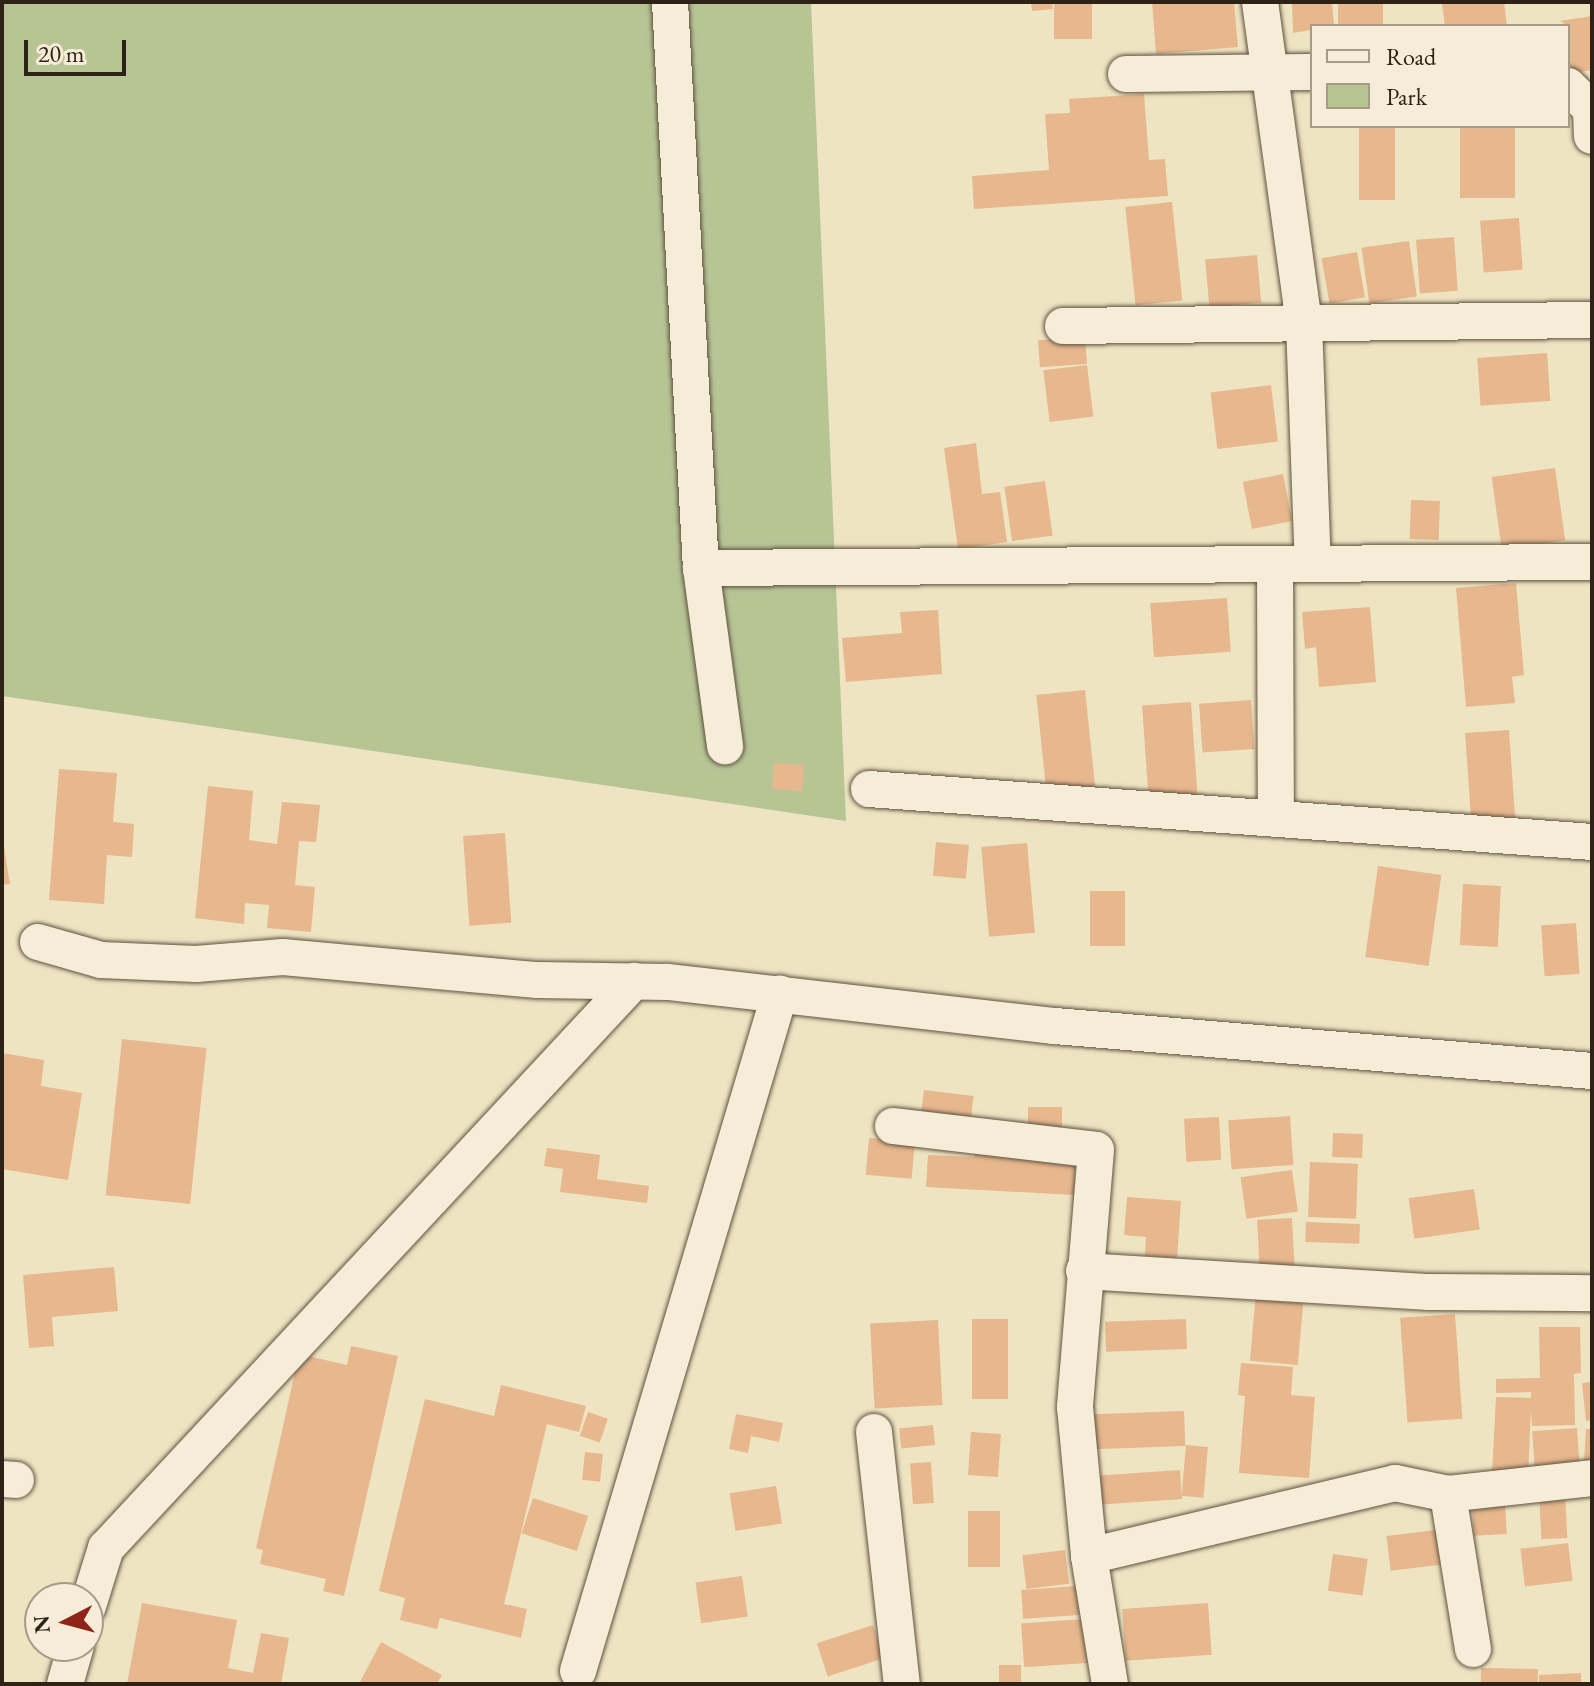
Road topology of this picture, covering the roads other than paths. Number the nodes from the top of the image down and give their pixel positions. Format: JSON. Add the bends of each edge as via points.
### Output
{"nodes":[{"id":1,"x":670,"y":2,"type":"edge"},
{"id":2,"x":1260,"y":2,"type":"edge"},
{"id":3,"x":1266,"y":72,"type":"junction"},
{"id":4,"x":1310,"y":72,"type":"edge"},
{"id":5,"x":1126,"y":74,"type":"dead end"},
{"id":6,"x":1570,"y":88,"type":"edge"},
{"id":7,"x":1592,"y":136,"type":"edge"},
{"id":8,"x":1592,"y":320,"type":"edge"},
{"id":9,"x":1304,"y":323,"type":"junction"},
{"id":10,"x":1063,"y":326,"type":"dead end"},
{"id":11,"x":1592,"y":562,"type":"edge"},
{"id":12,"x":1275,"y":564,"type":"junction"},
{"id":13,"x":1313,"y":564,"type":"junction"},
{"id":14,"x":701,"y":568,"type":"junction"},
{"id":15,"x":725,"y":746,"type":"dead end"},
{"id":16,"x":869,"y":789,"type":"dead end"},
{"id":17,"x":1276,"y":819,"type":"junction"},
{"id":18,"x":1592,"y":842,"type":"edge"},
{"id":19,"x":38,"y":942,"type":"dead end"},
{"id":20,"x":634,"y":981,"type":"junction"},
{"id":21,"x":780,"y":993,"type":"junction"},
{"id":22,"x":1592,"y":1071,"type":"edge"},
{"id":23,"x":893,"y":1126,"type":"dead end"},
{"id":24,"x":1084,"y":1271,"type":"junction"},
{"id":25,"x":1592,"y":1293,"type":"edge"},
{"id":26,"x":874,"y":1432,"type":"dead end"},
{"id":27,"x":1591,"y":1489,"type":"edge"},
{"id":28,"x":1448,"y":1494,"type":"junction"},
{"id":29,"x":1089,"y":1556,"type":"junction"},
{"id":30,"x":95,"y":1582,"type":"edge"},
{"id":31,"x":1473,"y":1649,"type":"dead end"},
{"id":32,"x":71,"y":1662,"type":"edge"},
{"id":33,"x":578,"y":1671,"type":"dead end"},
{"id":34,"x":65,"y":1684,"type":"edge"},
{"id":35,"x":902,"y":1684,"type":"edge"},
{"id":36,"x":1110,"y":1684,"type":"edge"}],
"edges":[{"from":1,"to":14,"type":"street"},
{"from":2,"to":3,"type":"street"},
{"from":3,"to":4,"type":"street"},
{"from":3,"to":5,"type":"street"},
{"from":3,"to":9,"type":"street"},
{"from":6,"to":7,"type":"street","via":[[1591,109]]},
{"from":8,"to":9,"type":"street"},
{"from":9,"to":10,"type":"street"},
{"from":9,"to":13,"type":"street"},
{"from":11,"to":13,"type":"street"},
{"from":12,"to":13,"type":"street"},
{"from":12,"to":14,"type":"street"},
{"from":12,"to":17,"type":"street"},
{"from":14,"to":15,"type":"street"},
{"from":16,"to":17,"type":"street"},
{"from":17,"to":18,"type":"street"},
{"from":19,"to":20,"type":"street","via":[[101,960],[196,964],[283,957],[537,980]]},
{"from":20,"to":21,"type":"street"},
{"from":20,"to":30,"type":"street","via":[[106,1548]]},
{"from":21,"to":22,"type":"street","via":[[1055,1026]]},
{"from":21,"to":33,"type":"street"},
{"from":23,"to":24,"type":"street","via":[[1096,1150]]},
{"from":24,"to":25,"type":"street","via":[[1414,1291]]},
{"from":24,"to":29,"type":"street","via":[[1075,1407]]},
{"from":26,"to":35,"type":"street"},
{"from":27,"to":28,"type":"street"},
{"from":28,"to":29,"type":"street","via":[[1395,1483]]},
{"from":28,"to":31,"type":"street"},
{"from":29,"to":36,"type":"street"},
{"from":32,"to":34,"type":"street"}]}
